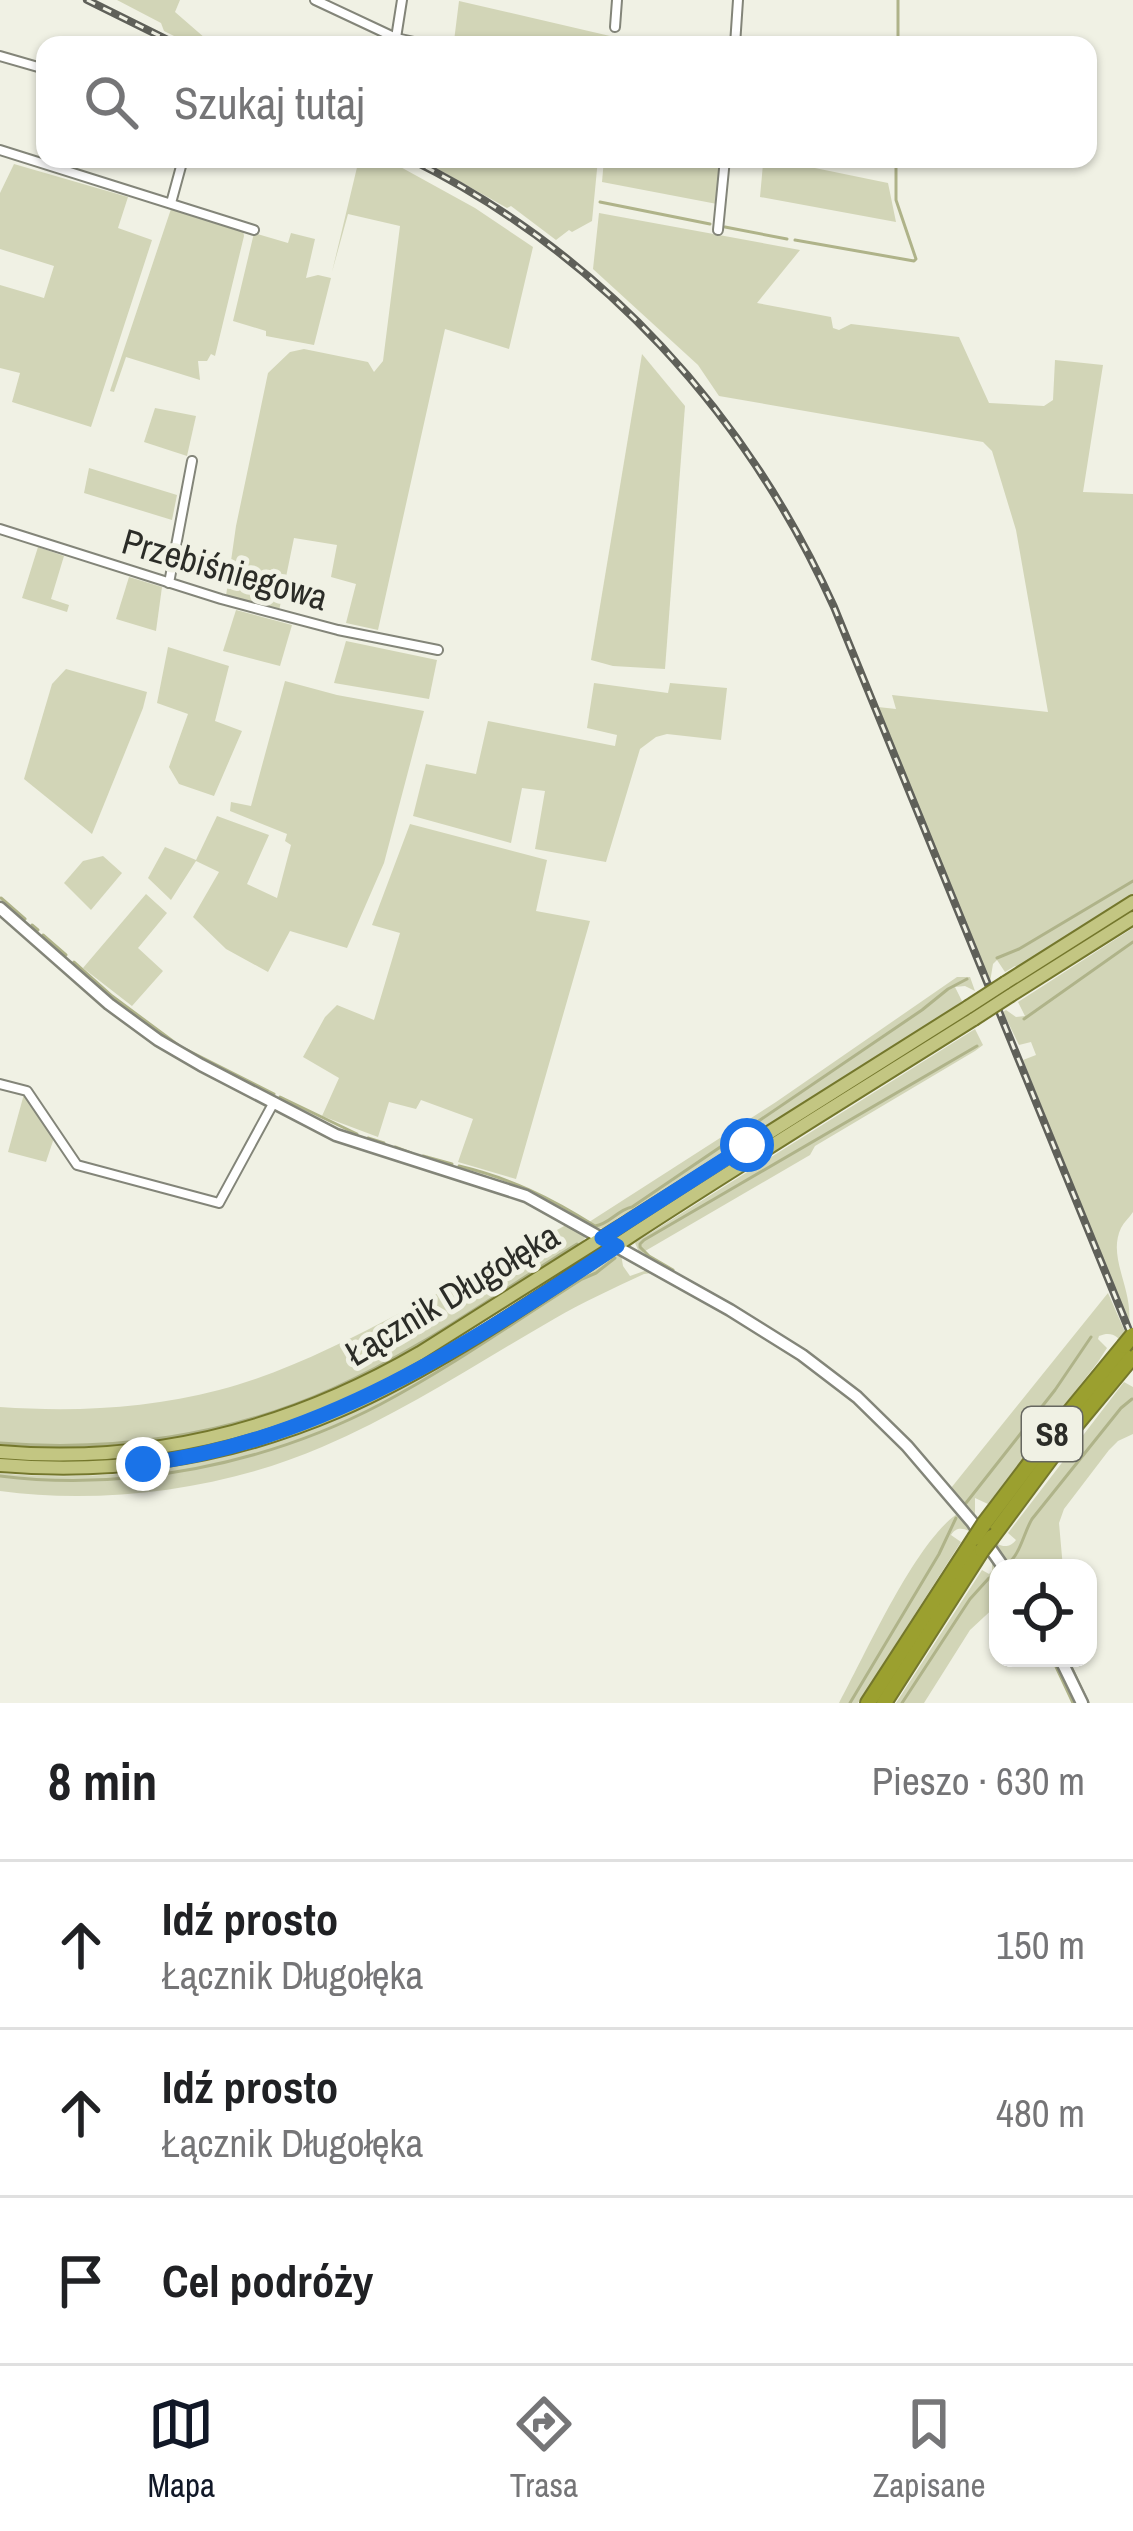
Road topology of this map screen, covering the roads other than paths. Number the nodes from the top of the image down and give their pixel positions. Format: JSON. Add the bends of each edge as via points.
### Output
{"nodes":[{"id":1,"x":315,"y":0,"type":"edge"},
{"id":2,"x":402,"y":0,"type":"edge"},
{"id":3,"x":617,"y":0,"type":"edge"},
{"id":4,"x":738,"y":0,"type":"edge"},
{"id":5,"x":615,"y":27,"type":"dead end"},
{"id":6,"x":392,"y":36,"type":"edge"},
{"id":7,"x":396,"y":36,"type":"edge"},
{"id":8,"x":735,"y":36,"type":"edge"},
{"id":9,"x":0,"y":56,"type":"edge"},
{"id":10,"x":36,"y":67,"type":"edge"},
{"id":11,"x":0,"y":150,"type":"edge"},
{"id":12,"x":36,"y":161,"type":"edge"},
{"id":13,"x":58,"y":168,"type":"edge"},
{"id":14,"x":181,"y":168,"type":"edge"},
{"id":15,"x":724,"y":168,"type":"edge"},
{"id":16,"x":171,"y":203,"type":"junction"},
{"id":17,"x":254,"y":230,"type":"dead end"},
{"id":18,"x":718,"y":230,"type":"dead end"},
{"id":19,"x":192,"y":460,"type":"dead end"},
{"id":20,"x":0,"y":530,"type":"edge"},
{"id":21,"x":169,"y":583,"type":"junction"},
{"id":22,"x":438,"y":650,"type":"dead end"},
{"id":23,"x":1133,"y":902,"type":"edge"},
{"id":24,"x":0,"y":908,"type":"edge"},
{"id":25,"x":1133,"y":918,"type":"edge"},
{"id":26,"x":1008,"y":989,"type":"junction"},
{"id":27,"x":971,"y":1013,"type":"junction"},
{"id":28,"x":0,"y":1084,"type":"edge"},
{"id":29,"x":274,"y":1102,"type":"junction"},
{"id":30,"x":602,"y":1238,"type":"junction"},
{"id":31,"x":617,"y":1246,"type":"junction"},
{"id":32,"x":1130,"y":1349,"type":"edge"},
{"id":33,"x":0,"y":1452,"type":"edge"},
{"id":34,"x":0,"y":1465,"type":"edge"},
{"id":35,"x":983,"y":1537,"type":"junction"},
{"id":36,"x":998,"y":1559,"type":"edge"},
{"id":37,"x":1064,"y":1667,"type":"edge"},
{"id":38,"x":868,"y":1703,"type":"edge"},
{"id":39,"x":884,"y":1703,"type":"edge"},
{"id":40,"x":1082,"y":1703,"type":"edge"}],
"edges":[{"from":1,"to":6,"type":"street"},
{"from":2,"to":7,"type":"street"},
{"from":3,"to":5,"type":"street"},
{"from":4,"to":8,"type":"street"},
{"from":9,"to":10,"type":"street"},
{"from":11,"to":12,"type":"street"},
{"from":13,"to":16,"type":"street"},
{"from":14,"to":16,"type":"street"},
{"from":15,"to":18,"type":"street"},
{"from":16,"to":17,"type":"street"},
{"from":19,"to":21,"type":"street"},
{"from":20,"to":21,"type":"street","name":"Przebiśniegowa"},
{"from":21,"to":22,"type":"street","name":"Przebiśniegowa"},
{"from":23,"to":26,"type":"main road","name":"Łącznik Długołęka"},
{"from":24,"to":29,"type":"street","via":[[158,1040]]},
{"from":25,"to":26,"type":"main road","name":"Łącznik Długołęka"},
{"from":26,"to":27,"type":"main road","name":"Łącznik Długołęka","bridge":true},
{"from":27,"to":30,"type":"main road","name":"Łącznik Długołęka"},
{"from":27,"to":31,"type":"main road","name":"Łącznik Długołęka"},
{"from":28,"to":29,"type":"street","via":[[27,1091],[77,1165],[219,1203]]},
{"from":29,"to":30,"type":"street","via":[[336,1135],[508,1188]]},
{"from":30,"to":31,"type":"street"},
{"from":30,"to":33,"type":"main road","name":"Łącznik Długołęka","via":[[396,1367],[285,1417],[142,1450]]},
{"from":31,"to":34,"type":"main road","name":"Łącznik Długołęka","via":[[402,1379],[292,1429],[160,1462]]},
{"from":31,"to":36,"type":"street","via":[[845,1387],[920,1461]]},
{"from":32,"to":35,"type":"highway","number":"S8"},
{"from":35,"to":38,"type":"highway","number":"S8"},
{"from":35,"to":39,"type":"highway","number":"S8"},
{"from":37,"to":40,"type":"street"}]}
